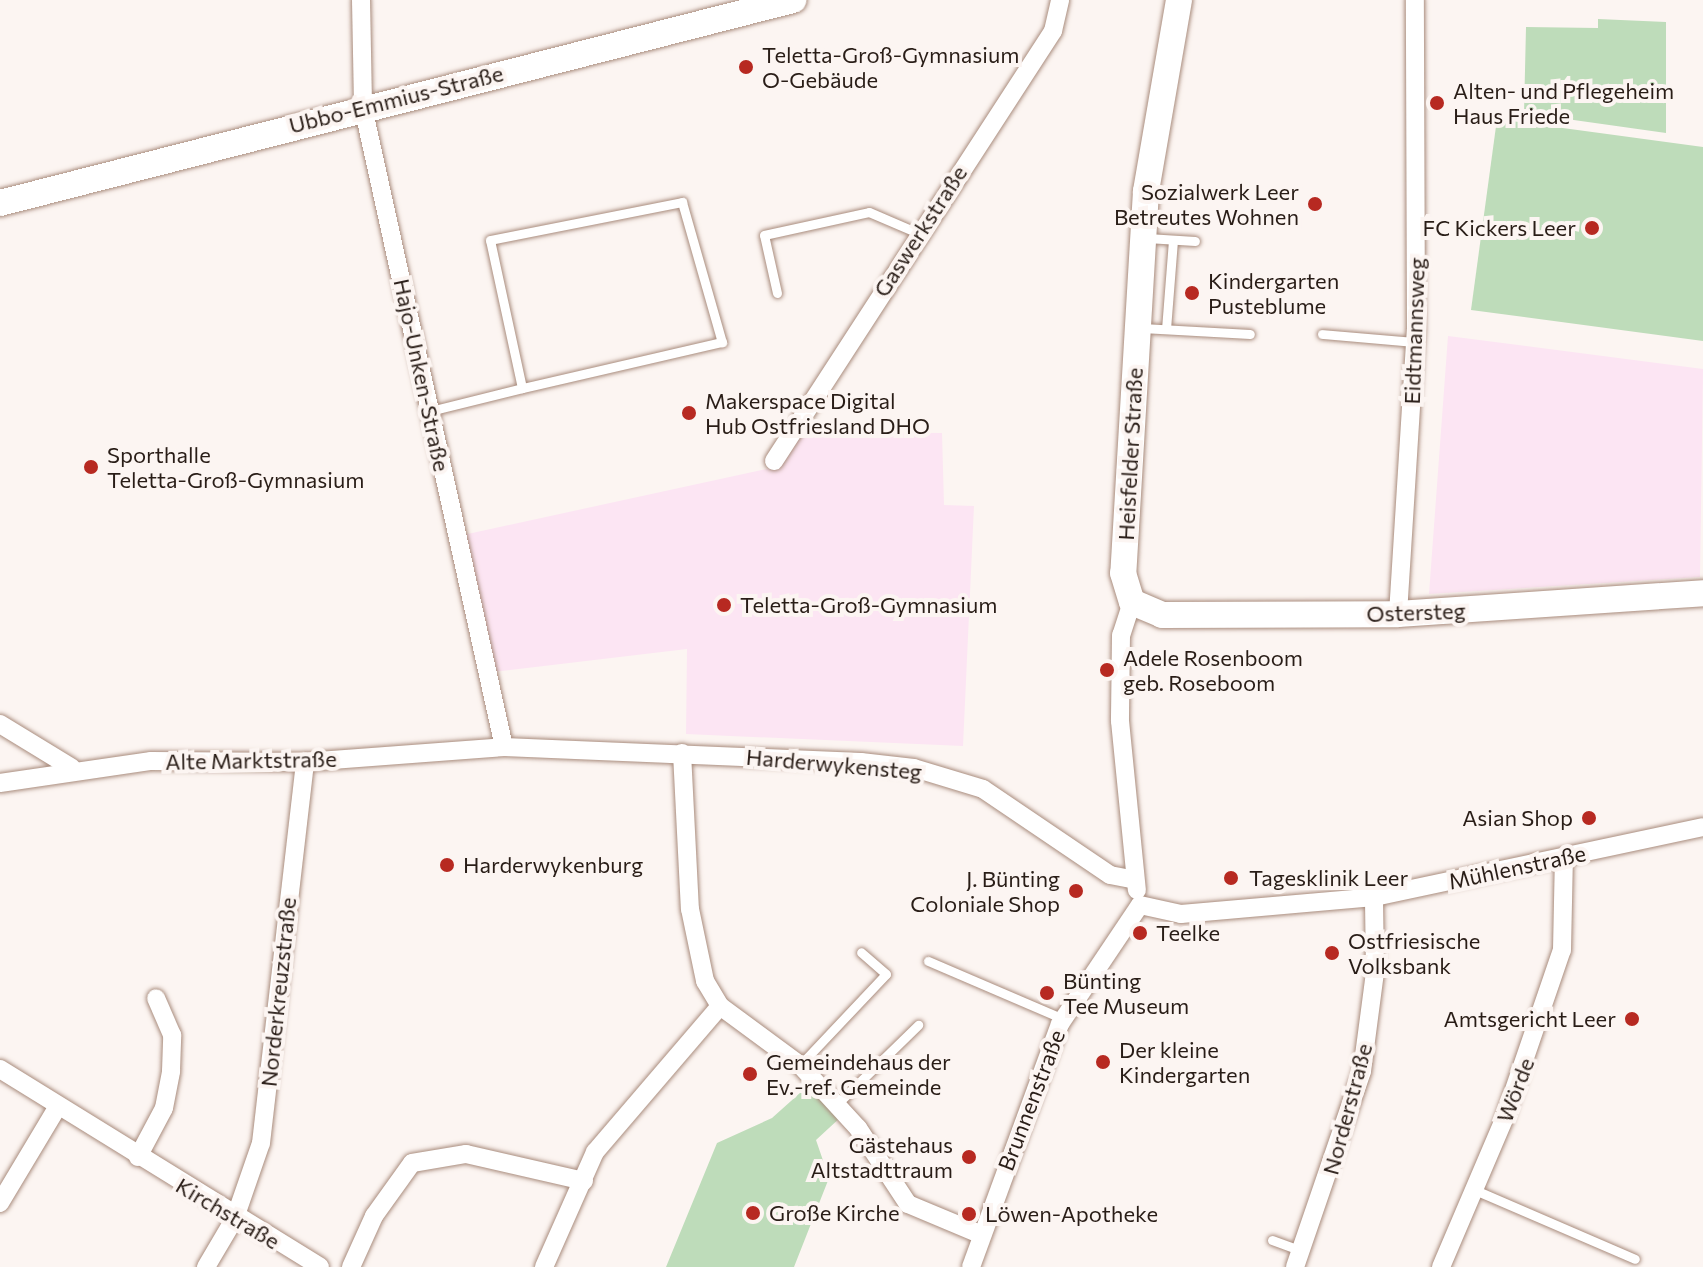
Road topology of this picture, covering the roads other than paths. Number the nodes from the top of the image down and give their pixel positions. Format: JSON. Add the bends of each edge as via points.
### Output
{"nodes":[{"id":1,"x":361,"y":0,"type":"edge"},
{"id":2,"x":793,"y":0,"type":"edge"},
{"id":3,"x":1060,"y":0,"type":"edge"},
{"id":4,"x":1179,"y":0,"type":"edge"},
{"id":5,"x":1415,"y":0,"type":"edge"},
{"id":6,"x":363,"y":107,"type":"junction"},
{"id":7,"x":0,"y":203,"type":"edge"},
{"id":8,"x":918,"y":233,"type":"junction"},
{"id":9,"x":1142,"y":238,"type":"junction"},
{"id":10,"x":1173,"y":240,"type":"junction"},
{"id":11,"x":1195,"y":241,"type":"dead end"},
{"id":12,"x":777,"y":293,"type":"dead end"},
{"id":13,"x":1137,"y":327,"type":"junction"},
{"id":14,"x":1166,"y":329,"type":"junction"},
{"id":15,"x":1250,"y":334,"type":"dead end"},
{"id":16,"x":1322,"y":334,"type":"dead end"},
{"id":17,"x":1416,"y":342,"type":"junction"},
{"id":18,"x":522,"y":388,"type":"junction"},
{"id":19,"x":430,"y":411,"type":"junction"},
{"id":20,"x":774,"y":461,"type":"dead end"},
{"id":21,"x":1703,"y":593,"type":"edge"},
{"id":22,"x":1132,"y":602,"type":"junction"},
{"id":23,"x":1398,"y":614,"type":"junction"},
{"id":24,"x":0,"y":724,"type":"edge"},
{"id":25,"x":504,"y":747,"type":"junction"},
{"id":26,"x":682,"y":753,"type":"junction"},
{"id":27,"x":305,"y":762,"type":"junction"},
{"id":28,"x":72,"y":768,"type":"junction"},
{"id":29,"x":0,"y":783,"type":"edge"},
{"id":30,"x":1703,"y":827,"type":"edge"},
{"id":31,"x":1564,"y":858,"type":"junction"},
{"id":32,"x":1135,"y":880,"type":"junction"},
{"id":33,"x":1374,"y":897,"type":"junction"},
{"id":34,"x":1140,"y":905,"type":"junction"},
{"id":35,"x":861,"y":952,"type":"dead end"},
{"id":36,"x":928,"y":961,"type":"dead end"},
{"id":37,"x":156,"y":998,"type":"dead end"},
{"id":38,"x":720,"y":1006,"type":"junction"},
{"id":39,"x":1063,"y":1019,"type":"junction"},
{"id":40,"x":918,"y":1025,"type":"dead end"},
{"id":41,"x":800,"y":1065,"type":"junction"},
{"id":42,"x":0,"y":1069,"type":"edge"},
{"id":43,"x":836,"y":1105,"type":"junction"},
{"id":44,"x":58,"y":1106,"type":"junction"},
{"id":45,"x":138,"y":1157,"type":"junction"},
{"id":46,"x":584,"y":1181,"type":"junction"},
{"id":47,"x":1475,"y":1190,"type":"junction"},
{"id":48,"x":0,"y":1203,"type":"edge"},
{"id":49,"x":235,"y":1218,"type":"junction"},
{"id":50,"x":982,"y":1235,"type":"junction"},
{"id":51,"x":1272,"y":1240,"type":"dead end"},
{"id":52,"x":1299,"y":1259,"type":"edge"},
{"id":53,"x":1635,"y":1259,"type":"dead end"},
{"id":54,"x":206,"y":1267,"type":"edge"},
{"id":55,"x":320,"y":1267,"type":"edge"},
{"id":56,"x":351,"y":1267,"type":"edge"},
{"id":57,"x":544,"y":1267,"type":"edge"},
{"id":58,"x":971,"y":1267,"type":"edge"},
{"id":59,"x":1441,"y":1267,"type":"edge"}],
"edges":[{"from":1,"to":6,"type":"street","name":"Hajo-Unken-Straße"},
{"from":2,"to":6,"type":"main road","name":"Ubbo-Emmius-Straße"},
{"from":3,"to":8,"type":"street","name":"Gaswerkstraße","via":[[1053,31]]},
{"from":4,"to":9,"type":"main road","name":"Heisfelder Straße","via":[[1155,116]]},
{"from":5,"to":17,"type":"street","name":"Eidtmannsweg"},
{"from":6,"to":7,"type":"main road","name":"Ubbo-Emmius-Straße"},
{"from":6,"to":19,"type":"street","name":"Hajo-Unken-Straße"},
{"from":8,"to":12,"type":"lane","via":[[869,212],[764,235]]},
{"from":8,"to":20,"type":"street","name":"Gaswerkstraße"},
{"from":9,"to":10,"type":"lane"},
{"from":9,"to":13,"type":"main road","name":"Heisfelder Straße"},
{"from":10,"to":11,"type":"lane"},
{"from":10,"to":14,"type":"lane"},
{"from":13,"to":14,"type":"lane"},
{"from":13,"to":22,"type":"main road","name":"Heisfelder Straße","via":[[1123,581]]},
{"from":14,"to":15,"type":"lane"},
{"from":16,"to":17,"type":"lane"},
{"from":17,"to":23,"type":"street","name":"Eidtmannsweg"},
{"from":18,"to":18,"type":"lane","via":[[490,240],[682,202],[722,342]]},
{"from":18,"to":19,"type":"lane"},
{"from":19,"to":25,"type":"street","name":"Hajo-Unken-Straße"},
{"from":21,"to":23,"type":"main road","name":"Ostersteg"},
{"from":22,"to":23,"type":"main road","name":"Ostersteg","via":[[1162,615]]},
{"from":22,"to":32,"type":"street","name":"Heisfelder Straße","via":[[1121,635],[1119,683]]},
{"from":24,"to":28,"type":"street"},
{"from":25,"to":26,"type":"street","name":"Harderwykensteg"},
{"from":25,"to":27,"type":"street","name":"Alte Marktstraße"},
{"from":26,"to":32,"type":"street","name":"Harderwykensteg","via":[[861,762],[948,776],[1015,806],[1110,875]]},
{"from":26,"to":38,"type":"street","via":[[690,909],[705,981]]},
{"from":27,"to":28,"type":"street","name":"Alte Marktstraße"},
{"from":27,"to":49,"type":"street","name":"Norderkreuzstraße","via":[[261,1143]]},
{"from":28,"to":29,"type":"street","name":"Alte Marktstraße"},
{"from":30,"to":31,"type":"street","name":"Mühlenstraße"},
{"from":31,"to":33,"type":"street","name":"Mühlenstraße"},
{"from":31,"to":47,"type":"street","name":"Wörde","via":[[1562,950]]},
{"from":32,"to":34,"type":"street","name":"Heisfelder Straße"},
{"from":33,"to":34,"type":"street","name":"Mühlenstraße","via":[[1181,914]]},
{"from":33,"to":52,"type":"street","name":"Norderstraße","via":[[1370,1015],[1336,1159]]},
{"from":34,"to":39,"type":"street","name":"Brunnenstraße"},
{"from":35,"to":41,"type":"lane","via":[[886,974]]},
{"from":36,"to":39,"type":"lane"},
{"from":37,"to":45,"type":"street","via":[[172,1035],[171,1071],[164,1108]]},
{"from":38,"to":41,"type":"street"},
{"from":38,"to":46,"type":"street","via":[[595,1152]]},
{"from":39,"to":50,"type":"street","name":"Brunnenstraße"},
{"from":40,"to":43,"type":"lane"},
{"from":41,"to":43,"type":"street"},
{"from":42,"to":44,"type":"street","name":"Kirchstraße"},
{"from":43,"to":50,"type":"street","via":[[858,1128],[908,1204],[931,1219]]},
{"from":44,"to":45,"type":"street","name":"Kirchstraße"},
{"from":44,"to":48,"type":"street"},
{"from":45,"to":49,"type":"street","name":"Kirchstraße"},
{"from":46,"to":56,"type":"street","via":[[466,1154],[412,1163],[374,1216]]},
{"from":46,"to":57,"type":"street"},
{"from":47,"to":53,"type":"lane"},
{"from":47,"to":59,"type":"street","name":"Wörde"},
{"from":49,"to":54,"type":"street","name":"Norderkreuzstraße"},
{"from":49,"to":55,"type":"street","name":"Kirchstraße"},
{"from":50,"to":58,"type":"street","name":"Brunnenstraße"},
{"from":51,"to":52,"type":"lane"}]}
